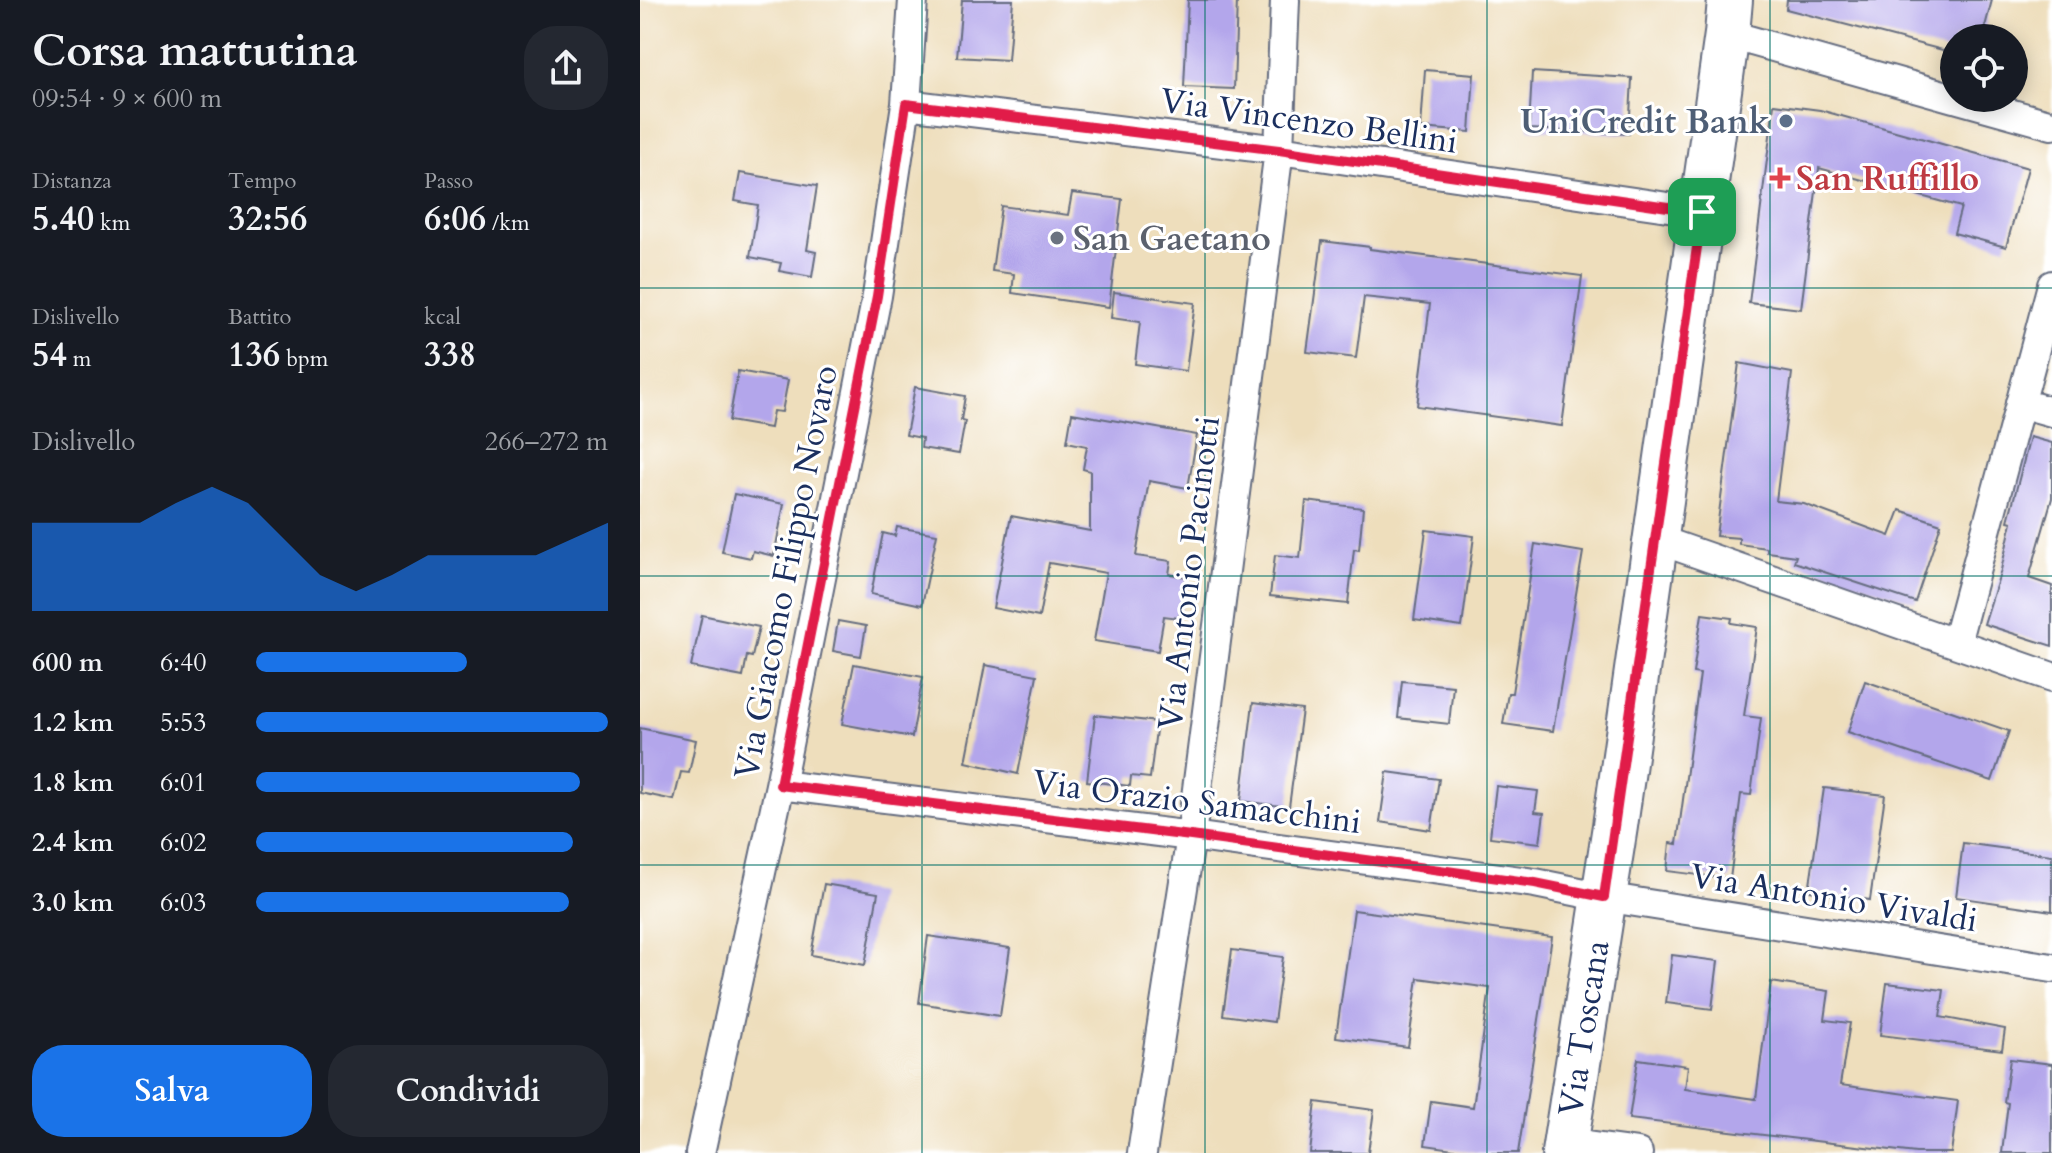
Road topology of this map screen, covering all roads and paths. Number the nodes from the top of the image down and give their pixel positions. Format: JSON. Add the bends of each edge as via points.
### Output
{"nodes":[{"id":1,"x":913,"y":0,"type":"edge"},
{"id":2,"x":1285,"y":0,"type":"edge"},
{"id":3,"x":1728,"y":17,"type":"edge"},
{"id":4,"x":1940,"y":93,"type":"edge"},
{"id":5,"x":906,"y":104,"type":"junction"},
{"id":6,"x":2005,"y":112,"type":"edge"},
{"id":7,"x":2052,"y":125,"type":"edge"},
{"id":8,"x":1279,"y":150,"type":"junction"},
{"id":9,"x":1702,"y":212,"type":"junction"},
{"id":10,"x":2052,"y":285,"type":"edge"},
{"id":11,"x":2020,"y":403,"type":"junction"},
{"id":12,"x":2052,"y":412,"type":"edge"},
{"id":13,"x":1656,"y":539,"type":"junction"},
{"id":14,"x":1956,"y":643,"type":"junction"},
{"id":15,"x":2052,"y":677,"type":"edge"},
{"id":16,"x":780,"y":785,"type":"junction"},
{"id":17,"x":1191,"y":836,"type":"junction"},
{"id":18,"x":1604,"y":897,"type":"junction"},
{"id":19,"x":2052,"y":968,"type":"edge"},
{"id":20,"x":1564,"y":1148,"type":"edge"},
{"id":21,"x":700,"y":1153,"type":"edge"},
{"id":22,"x":1142,"y":1153,"type":"edge"},
{"id":23,"x":1638,"y":1153,"type":"edge"}],
"edges":[{"from":1,"to":5,"type":"street","name":"Via Giacomo Filippo Novaro"},
{"from":2,"to":8,"type":"street","name":"Via Antonio Pacinotti"},
{"from":3,"to":4,"type":"street"},
{"from":3,"to":9,"type":"main road","name":"Via Toscana"},
{"from":5,"to":8,"type":"street","name":"Via Vincenzo Bellini"},
{"from":5,"to":16,"type":"street","name":"Via Giacomo Filippo Novaro","via":[[877,296]]},
{"from":6,"to":7,"type":"street"},
{"from":8,"to":9,"type":"street","name":"Via Vincenzo Bellini"},
{"from":8,"to":17,"type":"street","name":"Via Antonio Pacinotti"},
{"from":9,"to":13,"type":"main road","name":"Via Toscana"},
{"from":10,"to":11,"type":"street"},
{"from":11,"to":12,"type":"street"},
{"from":11,"to":14,"type":"street"},
{"from":13,"to":14,"type":"street"},
{"from":13,"to":18,"type":"main road","name":"Via Toscana"},
{"from":14,"to":15,"type":"street"},
{"from":16,"to":17,"type":"street","name":"Via Orazio Samacchini"},
{"from":16,"to":21,"type":"street","name":"Via Giacomo Filippo Novaro"},
{"from":17,"to":18,"type":"street","name":"Via Orazio Samacchini"},
{"from":17,"to":22,"type":"street","name":"Via Antonio Pacinotti"},
{"from":18,"to":19,"type":"street","name":"Via Antonio Vivaldi"},
{"from":18,"to":20,"type":"main road","name":"Via Toscana"},
{"from":20,"to":23,"type":"street"}]}
